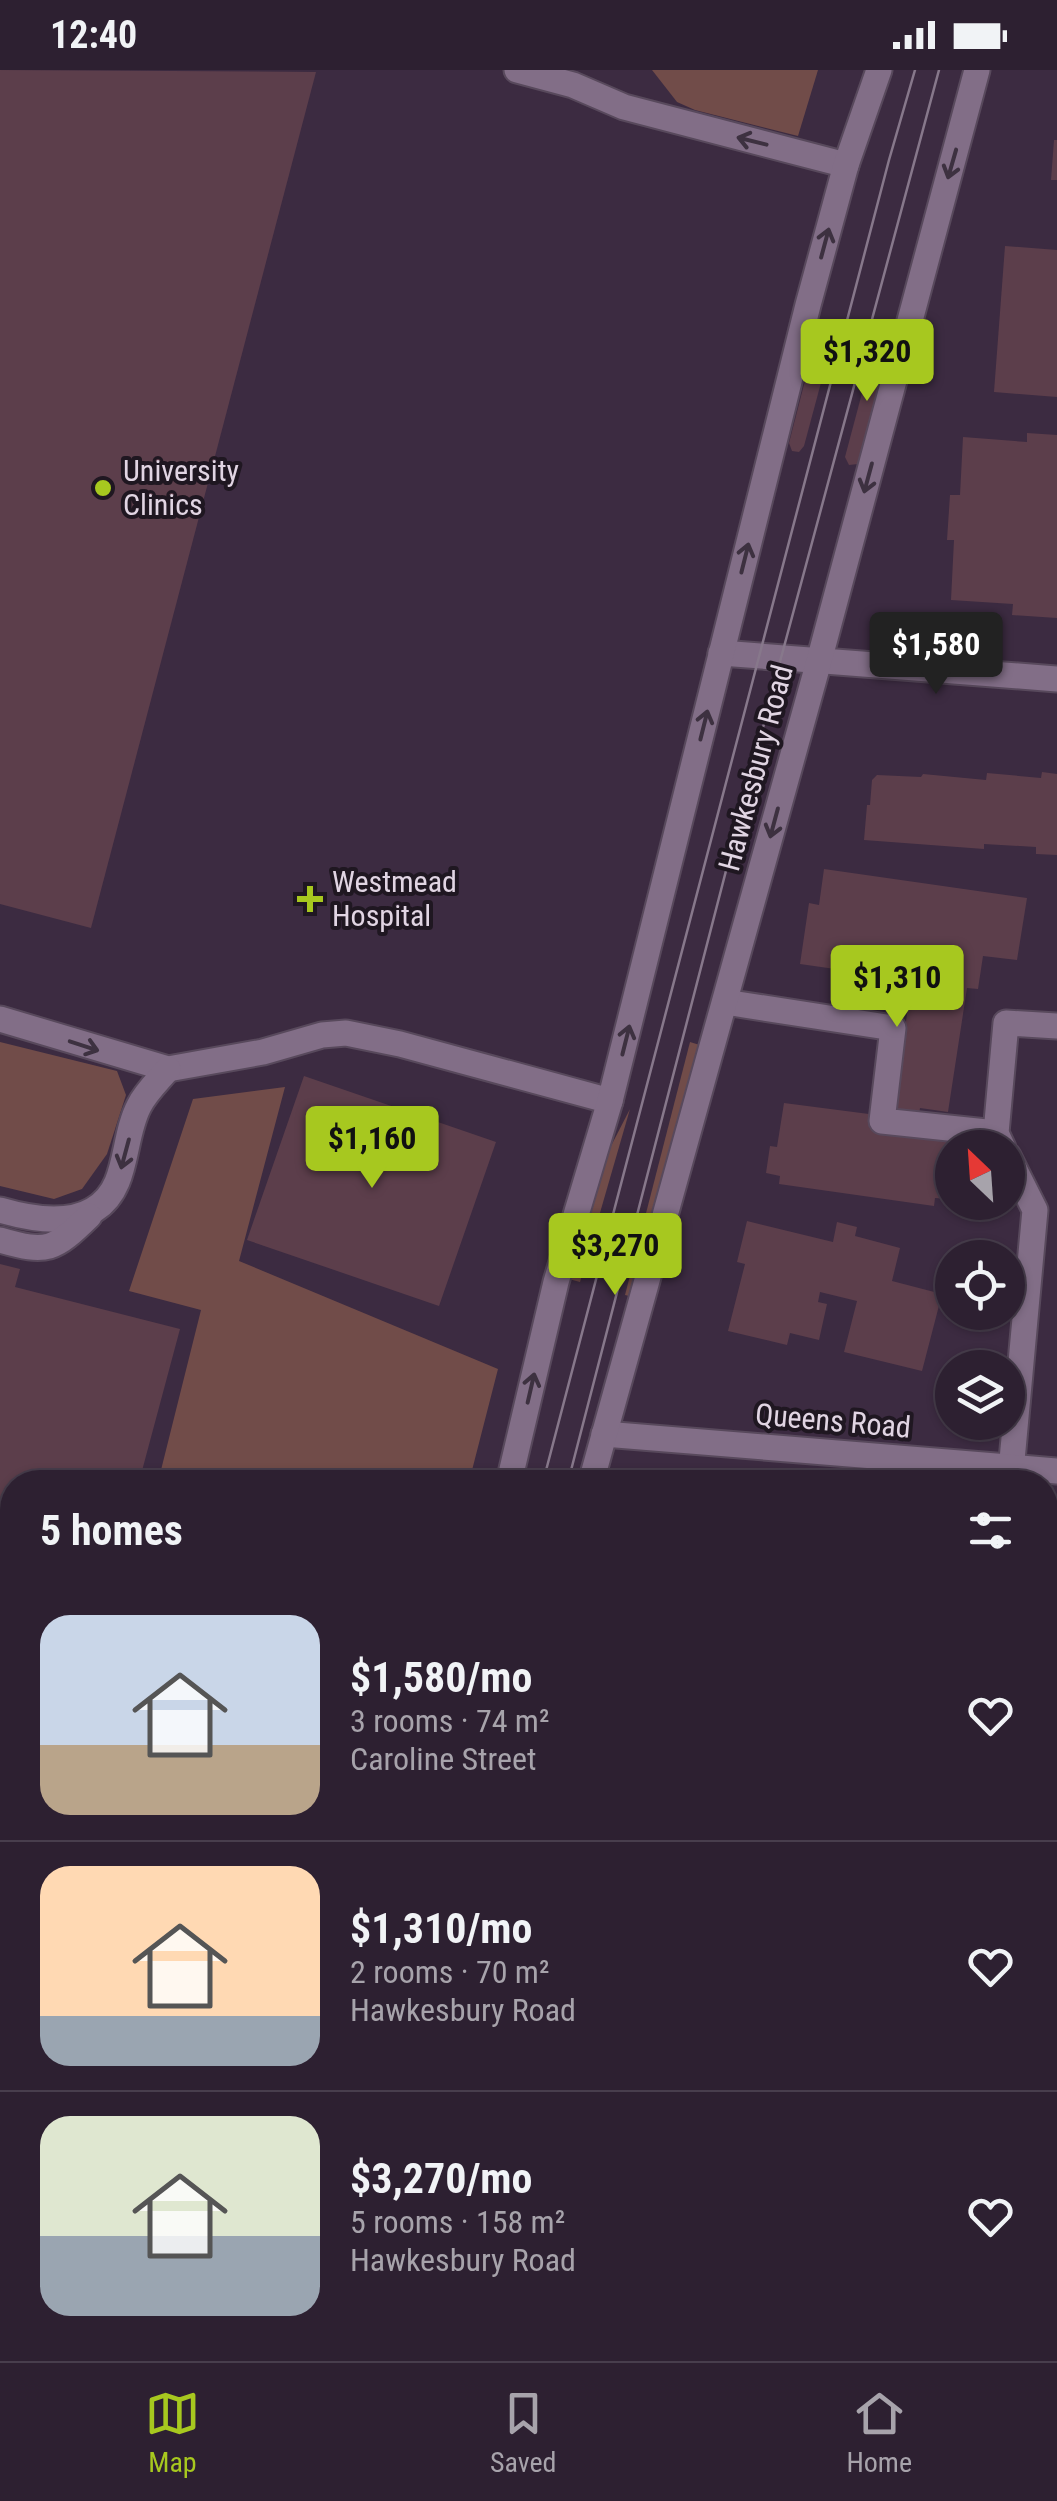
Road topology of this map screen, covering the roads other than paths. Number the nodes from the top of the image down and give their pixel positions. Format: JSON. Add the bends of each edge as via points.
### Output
{"nodes":[{"id":1,"x":517,"y":70,"type":"edge"},
{"id":2,"x":879,"y":70,"type":"edge"},
{"id":3,"x":977,"y":70,"type":"edge"},
{"id":4,"x":846,"y":165,"type":"junction"},
{"id":5,"x":722,"y":652,"type":"junction"},
{"id":6,"x":819,"y":661,"type":"junction"},
{"id":7,"x":1057,"y":680,"type":"edge"},
{"id":8,"x":725,"y":1002,"type":"junction"},
{"id":9,"x":0,"y":1019,"type":"edge"},
{"id":10,"x":1057,"y":1026,"type":"edge"},
{"id":11,"x":168,"y":1070,"type":"junction"},
{"id":12,"x":610,"y":1102,"type":"junction"},
{"id":13,"x":1003,"y":1130,"type":"edge"},
{"id":14,"x":935,"y":1132,"type":"edge"},
{"id":15,"x":1025,"y":1191,"type":"edge"},
{"id":16,"x":96,"y":1209,"type":"junction"},
{"id":17,"x":0,"y":1210,"type":"edge"},
{"id":18,"x":0,"y":1240,"type":"edge"},
{"id":19,"x":604,"y":1434,"type":"junction"},
{"id":20,"x":512,"y":1470,"type":"edge"},
{"id":21,"x":594,"y":1470,"type":"edge"},
{"id":22,"x":956,"y":1470,"type":"edge"},
{"id":23,"x":1012,"y":1470,"type":"edge"}],
"edges":[{"from":4,"to":1,"type":"street","one_way":true,"via":[[624,107]]},
{"from":2,"to":4,"type":"street","name":"Hawkesbury Road"},
{"from":3,"to":6,"type":"street","name":"Hawkesbury Road","one_way":true},
{"from":5,"to":4,"type":"street","name":"Hawkesbury Road","one_way":true},
{"from":5,"to":6,"type":"street"},
{"from":12,"to":5,"type":"street","name":"Hawkesbury Road","one_way":true},
{"from":6,"to":7,"type":"street"},
{"from":6,"to":8,"type":"street","name":"Hawkesbury Road","one_way":true},
{"from":8,"to":14,"type":"street","via":[[894,1028],[882,1121]]},
{"from":8,"to":19,"type":"street","name":"Hawkesbury Road"},
{"from":9,"to":11,"type":"street","one_way":true},
{"from":10,"to":13,"type":"street","via":[[1006,1023]]},
{"from":11,"to":12,"type":"street","via":[[346,1033]]},
{"from":11,"to":16,"type":"street","one_way":true,"via":[[138,1107],[116,1184]]},
{"from":20,"to":12,"type":"street","name":"Hawkesbury Road","one_way":true,"via":[[556,1282]]},
{"from":15,"to":23,"type":"street","via":[[1035,1210]]},
{"from":16,"to":17,"type":"street","via":[[70,1220]]},
{"from":16,"to":18,"type":"street","via":[[64,1240],[36,1251]]},
{"from":19,"to":21,"type":"street","name":"Hawkesbury Road"},
{"from":19,"to":22,"type":"street","name":"Queens Road"}]}
